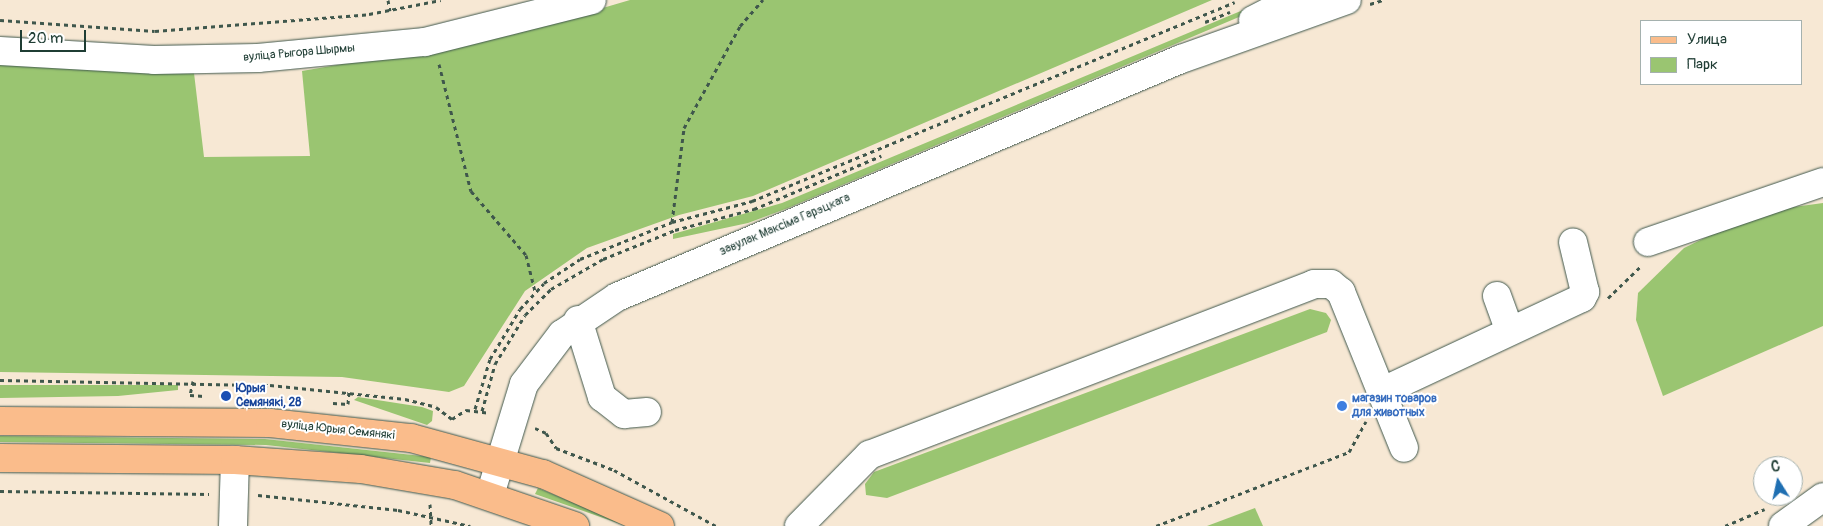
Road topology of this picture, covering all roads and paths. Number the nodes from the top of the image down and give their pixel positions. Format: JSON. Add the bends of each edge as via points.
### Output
{"nodes":[{"id":1,"x":388,"y":0,"type":"edge"},
{"id":2,"x":441,"y":0,"type":"edge"},
{"id":3,"x":592,"y":0,"type":"edge"},
{"id":4,"x":763,"y":0,"type":"edge"},
{"id":5,"x":1240,"y":0,"type":"edge"},
{"id":6,"x":1292,"y":0,"type":"edge"},
{"id":7,"x":1347,"y":0,"type":"edge"},
{"id":8,"x":390,"y":11,"type":"junction"},
{"id":9,"x":0,"y":20,"type":"edge"},
{"id":10,"x":0,"y":51,"type":"edge"},
{"id":11,"x":437,"y":56,"type":"dead end"},
{"id":12,"x":1181,"y":59,"type":"junction"},
{"id":13,"x":1823,"y":182,"type":"edge"},
{"id":14,"x":672,"y":222,"type":"junction"},
{"id":15,"x":1573,"y":242,"type":"dead end"},
{"id":16,"x":1648,"y":242,"type":"joint"},
{"id":17,"x":536,"y":292,"type":"junction"},
{"id":18,"x":1496,"y":296,"type":"dead end"},
{"id":19,"x":1609,"y":298,"type":"dead end"},
{"id":20,"x":578,"y":320,"type":"junction"},
{"id":21,"x":1510,"y":331,"type":"junction"},
{"id":22,"x":193,"y":381,"type":"dead end"},
{"id":23,"x":349,"y":390,"type":"dead end"},
{"id":24,"x":1381,"y":392,"type":"junction"},
{"id":25,"x":190,"y":395,"type":"dead end"},
{"id":26,"x":348,"y":404,"type":"dead end"},
{"id":27,"x":474,"y":409,"type":"dead end"},
{"id":28,"x":647,"y":412,"type":"dead end"},
{"id":29,"x":0,"y":421,"type":"edge"},
{"id":30,"x":1404,"y":448,"type":"dead end"},
{"id":31,"x":0,"y":458,"type":"edge"},
{"id":32,"x":235,"y":460,"type":"junction"},
{"id":33,"x":500,"y":460,"type":"junction"},
{"id":34,"x":490,"y":495,"type":"junction"},
{"id":35,"x":1823,"y":497,"type":"edge"},
{"id":36,"x":427,"y":515,"type":"dead end"},
{"id":37,"x":1792,"y":523,"type":"edge"},
{"id":38,"x":233,"y":526,"type":"edge"},
{"id":39,"x":431,"y":526,"type":"edge"},
{"id":40,"x":575,"y":526,"type":"edge"},
{"id":41,"x":660,"y":526,"type":"edge"},
{"id":42,"x":799,"y":526,"type":"edge"},
{"id":43,"x":1156,"y":526,"type":"edge"}],
"edges":[{"from":1,"to":8,"type":"path"},
{"from":2,"to":8,"type":"path"},
{"from":3,"to":10,"type":"street","name":"вуліца Рыгора Шырмы","via":[[425,42],[258,58],[154,60]]},
{"from":4,"to":14,"type":"path","via":[[740,26],[684,128]]},
{"from":5,"to":14,"type":"path","via":[[752,201]]},
{"from":6,"to":12,"type":"street","name":"завулак Максіма Гарэцкага"},
{"from":7,"to":12,"type":"street","name":"завулак Максіма Гарэцкага"},
{"from":8,"to":9,"type":"path","via":[[156,31]]},
{"from":11,"to":17,"type":"path","via":[[471,191],[526,255]]},
{"from":12,"to":20,"type":"street","name":"завулак Максіма Гарэцкага","via":[[733,246],[617,297]]},
{"from":13,"to":16,"type":"street"},
{"from":14,"to":17,"type":"path","via":[[580,259]]},
{"from":15,"to":21,"type":"street","via":[[1585,292],[1582,298]]},
{"from":16,"to":19,"type":"path","via":[[1641,270]]},
{"from":17,"to":27,"type":"path","via":[[490,360]]},
{"from":18,"to":21,"type":"street"},
{"from":20,"to":28,"type":"street","via":[[602,397],[624,414]]},
{"from":20,"to":33,"type":"street","name":"завулак Максіма Гарэцкага","via":[[562,334],[524,384]]},
{"from":21,"to":24,"type":"street"},
{"from":22,"to":25,"type":"path"},
{"from":23,"to":26,"type":"path"},
{"from":24,"to":30,"type":"street"},
{"from":24,"to":42,"type":"street","via":[[1341,292],[1331,284],[1314,284],[869,455]]},
{"from":24,"to":43,"type":"path","via":[[1349,452]]},
{"from":29,"to":33,"type":"main road","name":"вуліца Юрыя Семянякі","via":[[178,420],[319,426],[411,438]]},
{"from":31,"to":32,"type":"main road"},
{"from":32,"to":34,"type":"main road","via":[[361,469]]},
{"from":32,"to":38,"type":"street"},
{"from":33,"to":34,"type":"street","name":"завулак Максіма Гарэцкага"},
{"from":33,"to":41,"type":"main road","name":"вуліца Юрыя Семянякі","via":[[586,491]]},
{"from":34,"to":40,"type":"main road"},
{"from":35,"to":37,"type":"street"},
{"from":36,"to":39,"type":"path"}]}
